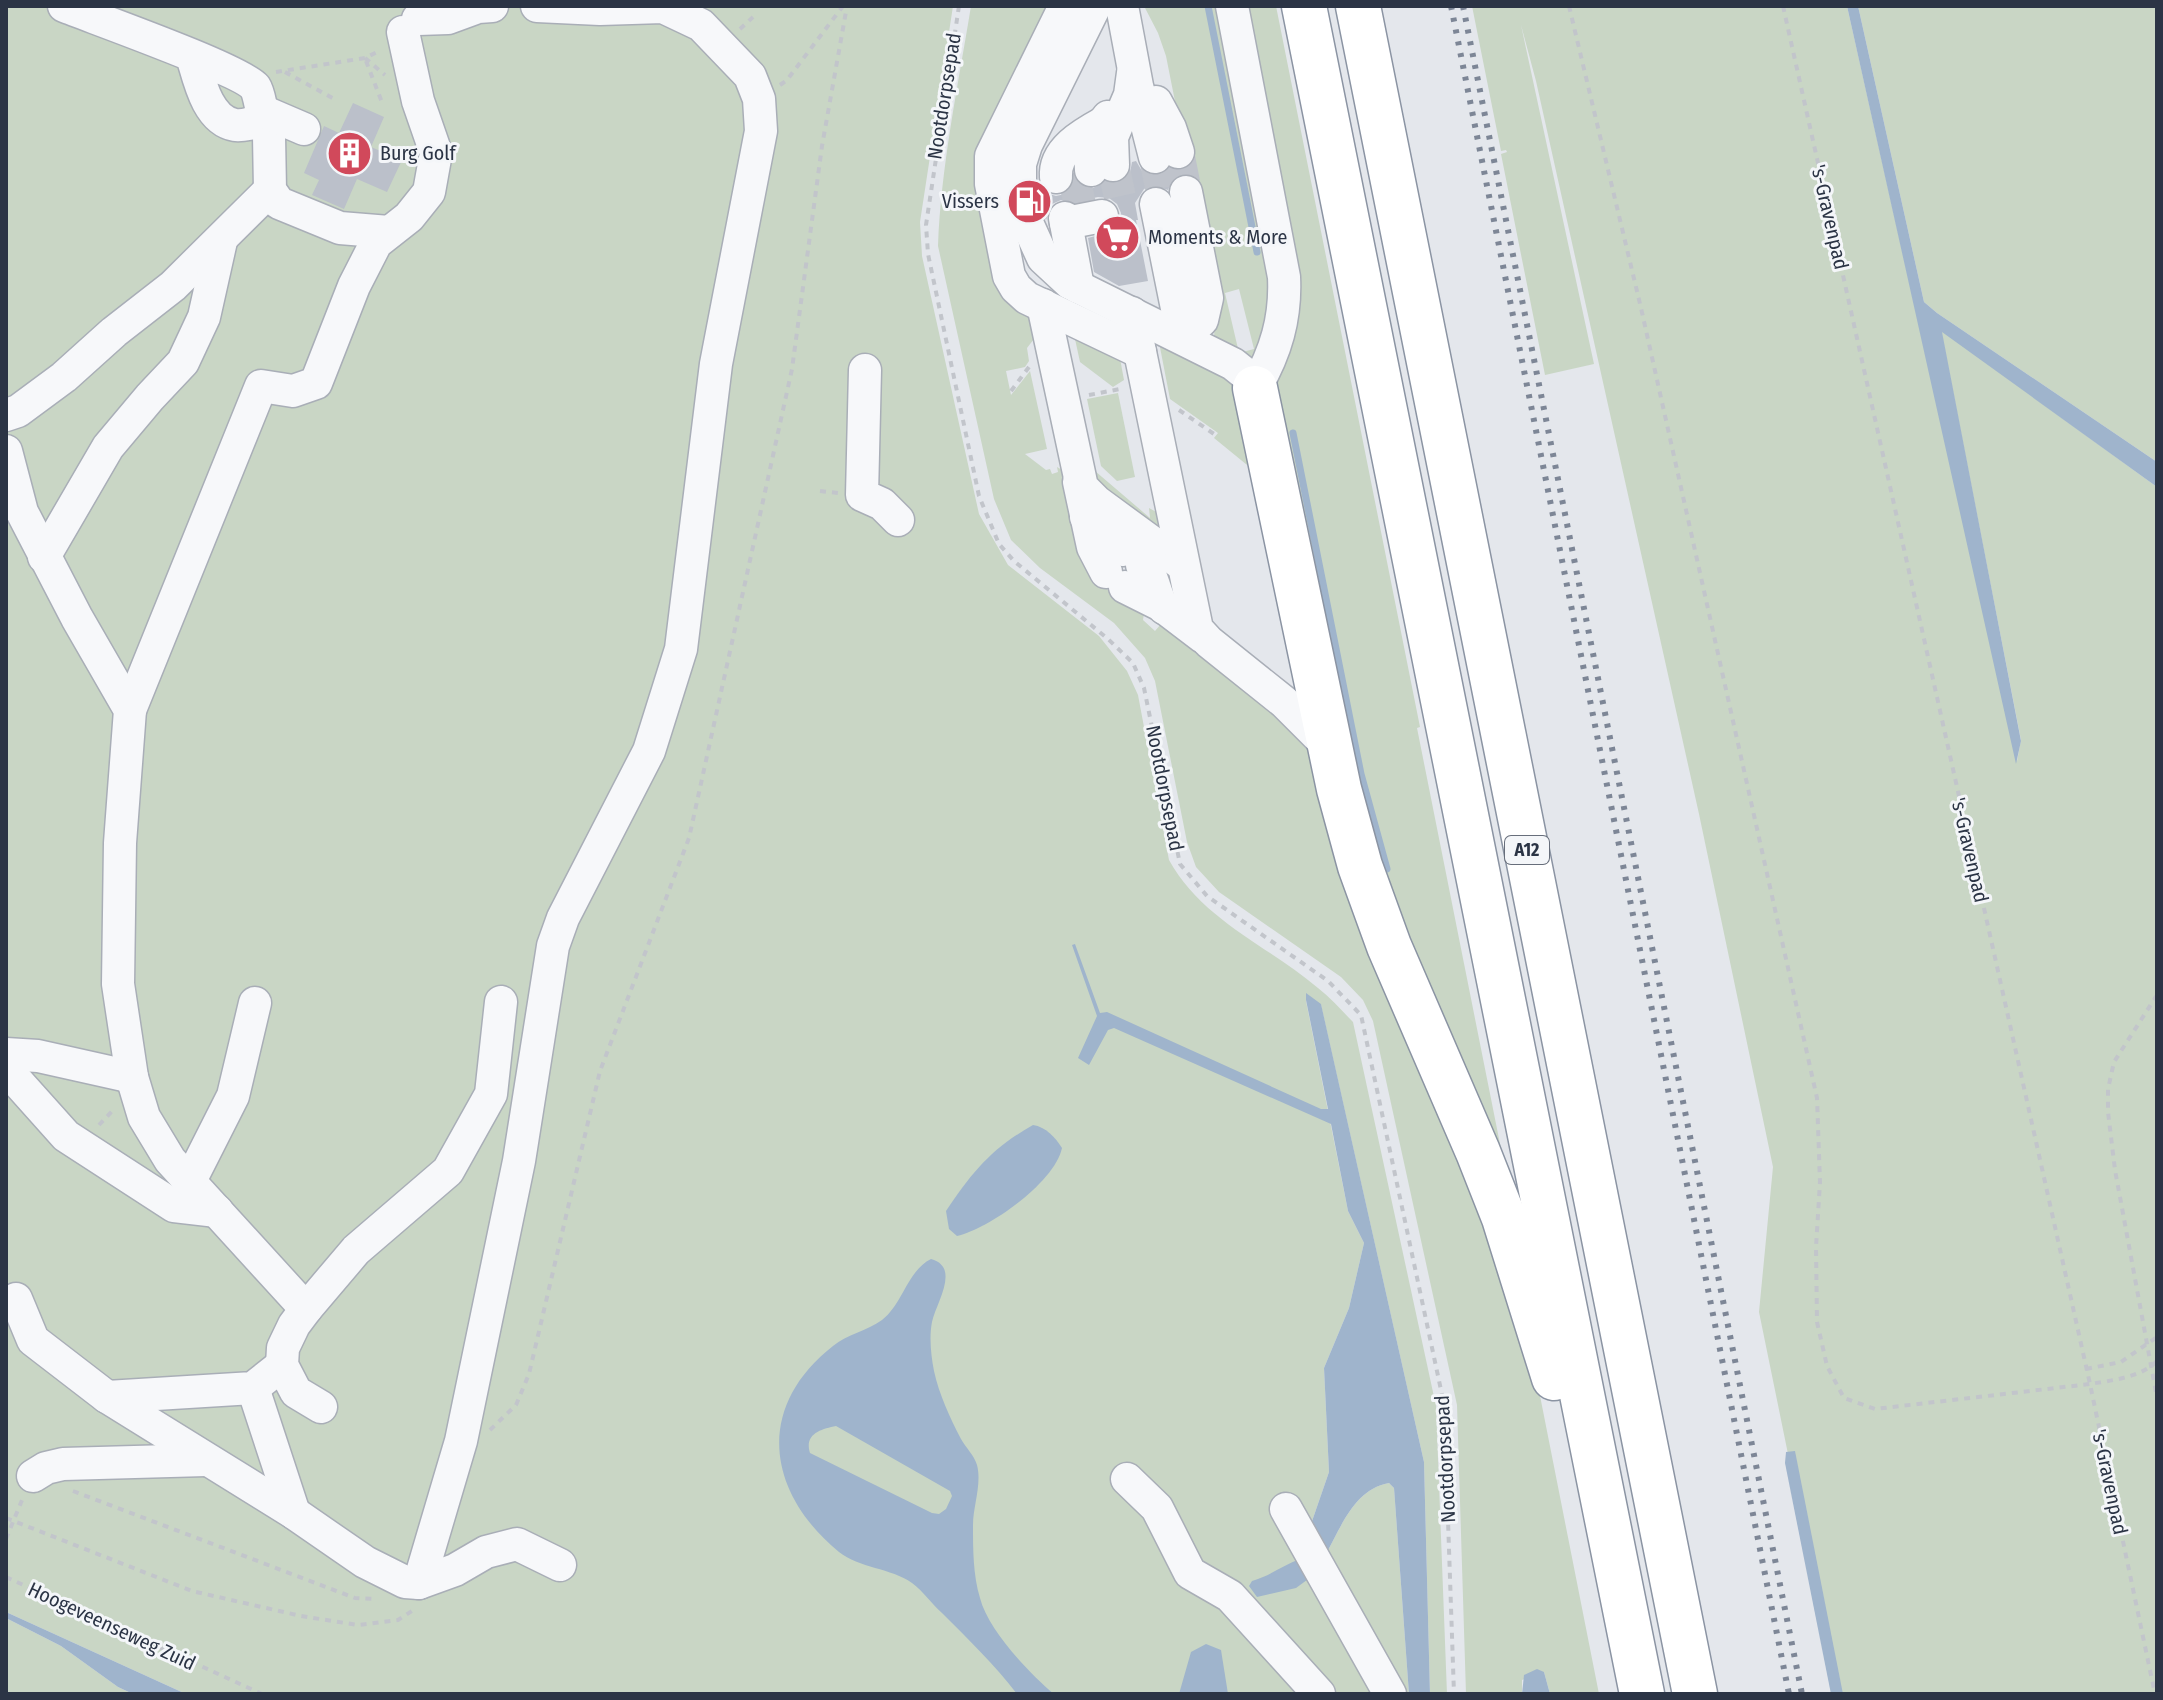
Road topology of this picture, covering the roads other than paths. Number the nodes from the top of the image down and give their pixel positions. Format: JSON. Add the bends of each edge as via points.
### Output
{"nodes":[{"id":1,"x":64,"y":6,"type":"edge"},
{"id":2,"x":492,"y":6,"type":"edge"},
{"id":3,"x":537,"y":6,"type":"edge"},
{"id":4,"x":1065,"y":6,"type":"edge"},
{"id":5,"x":1095,"y":6,"type":"edge"},
{"id":6,"x":1122,"y":6,"type":"edge"},
{"id":7,"x":1232,"y":6,"type":"edge"},
{"id":8,"x":1304,"y":6,"type":"edge"},
{"id":9,"x":1358,"y":6,"type":"edge"},
{"id":10,"x":192,"y":56,"type":"junction"},
{"id":11,"x":1132,"y":62,"type":"junction"},
{"id":12,"x":1130,"y":95,"type":"junction"},
{"id":13,"x":262,"y":111,"type":"junction"},
{"id":14,"x":304,"y":129,"type":"dead end"},
{"id":15,"x":1096,"y":169,"type":"junction"},
{"id":16,"x":270,"y":190,"type":"junction"},
{"id":17,"x":1160,"y":201,"type":"tunnel mouth"},
{"id":18,"x":1075,"y":218,"type":"dead end"},
{"id":19,"x":389,"y":232,"type":"junction"},
{"id":20,"x":221,"y":241,"type":"junction"},
{"id":21,"x":1043,"y":305,"type":"junction"},
{"id":22,"x":1132,"y":313,"type":"junction"},
{"id":23,"x":1183,"y":338,"type":"junction"},
{"id":24,"x":1140,"y":352,"type":"junction"},
{"id":25,"x":865,"y":370,"type":"dead end"},
{"id":26,"x":1255,"y":388,"type":"junction"},
{"id":27,"x":6,"y":415,"type":"edge"},
{"id":28,"x":6,"y":451,"type":"edge"},
{"id":29,"x":1076,"y":471,"type":"junction"},
{"id":30,"x":898,"y":520,"type":"dead end"},
{"id":31,"x":44,"y":557,"type":"junction"},
{"id":32,"x":1183,"y":565,"type":"junction"},
{"id":33,"x":1209,"y":642,"type":"junction"},
{"id":34,"x":130,"y":710,"type":"junction"},
{"id":35,"x":1330,"y":748,"type":"junction"},
{"id":36,"x":501,"y":1002,"type":"dead end"},
{"id":37,"x":255,"y":1003,"type":"dead end"},
{"id":38,"x":6,"y":1054,"type":"edge"},
{"id":39,"x":6,"y":1069,"type":"edge"},
{"id":40,"x":132,"y":1077,"type":"junction"},
{"id":41,"x":190,"y":1181,"type":"junction"},
{"id":42,"x":217,"y":1211,"type":"junction"},
{"id":43,"x":261,"y":1259,"type":"junction"},
{"id":44,"x":267,"y":1294,"type":"dead end"},
{"id":45,"x":16,"y":1299,"type":"dead end"},
{"id":46,"x":306,"y":1309,"type":"junction"},
{"id":47,"x":282,"y":1365,"type":"junction"},
{"id":48,"x":253,"y":1388,"type":"junction"},
{"id":49,"x":107,"y":1397,"type":"junction"},
{"id":50,"x":321,"y":1407,"type":"dead end"},
{"id":51,"x":206,"y":1460,"type":"junction"},
{"id":52,"x":33,"y":1476,"type":"road end"},
{"id":53,"x":1127,"y":1479,"type":"dead end"},
{"id":54,"x":1286,"y":1509,"type":"dead end"},
{"id":55,"x":294,"y":1513,"type":"junction"},
{"id":56,"x":560,"y":1565,"type":"dead end"},
{"id":57,"x":420,"y":1580,"type":"junction"},
{"id":58,"x":1628,"y":1618,"type":"junction"},
{"id":59,"x":1319,"y":1694,"type":"edge"},
{"id":60,"x":1390,"y":1694,"type":"edge"},
{"id":61,"x":1642,"y":1694,"type":"edge"},
{"id":62,"x":1695,"y":1694,"type":"edge"}],
"edges":[{"from":1,"to":10,"type":"lane"},
{"from":2,"to":19,"type":"lane","via":[[410,26],[418,101],[436,153],[429,192]]},
{"from":3,"to":57,"type":"lane","via":[[663,7],[701,25],[750,76],[759,99],[761,131],[716,364],[681,649],[649,751],[553,946],[519,1161],[470,1399]]},
{"from":4,"to":21,"type":"lane","via":[[990,162],[1010,279],[1019,292]]},
{"from":5,"to":15,"type":"lane","via":[[1020,164]]},
{"from":6,"to":11,"type":"lane"},
{"from":7,"to":26,"type":"lane","via":[[1284,277],[1283,321]]},
{"from":8,"to":58,"type":"highway","number":"A12"},
{"from":9,"to":62,"type":"highway","number":"A12"},
{"from":10,"to":13,"type":"lane","via":[[255,88]]},
{"from":10,"to":13,"type":"lane","via":[[204,94],[220,119],[236,126],[254,123]]},
{"from":11,"to":12,"type":"lane"},
{"from":11,"to":15,"type":"lane","via":[[1132,131]]},
{"from":11,"to":15,"type":"lane","via":[[1165,117]]},
{"from":12,"to":15,"type":"lane"},
{"from":12,"to":15,"type":"lane","via":[[1066,149],[1058,163]]},
{"from":13,"to":14,"type":"lane"},
{"from":13,"to":16,"type":"lane","via":[[269,136]]},
{"from":16,"to":19,"type":"lane","via":[[279,203],[340,228]]},
{"from":16,"to":20,"type":"lane"},
{"from":17,"to":23,"type":"lane","via":[[1207,301],[1199,325]]},
{"from":18,"to":22,"type":"lane","via":[[1043,258],[1078,287]]},
{"from":19,"to":34,"type":"lane","via":[[376,243],[354,286],[316,383],[293,391],[261,386]]},
{"from":20,"to":27,"type":"lane","via":[[64,377]]},
{"from":20,"to":31,"type":"lane","via":[[204,317],[183,362],[108,447]]},
{"from":21,"to":24,"type":"lane"},
{"from":21,"to":29,"type":"lane"},
{"from":22,"to":23,"type":"lane"},
{"from":22,"to":24,"type":"lane"},
{"from":23,"to":26,"type":"lane","via":[[1240,369]]},
{"from":24,"to":32,"type":"lane"},
{"from":25,"to":30,"type":"lane","via":[[862,495],[882,504]]},
{"from":26,"to":35,"type":"highway","number":"A12"},
{"from":28,"to":31,"type":"lane","via":[[22,512]]},
{"from":29,"to":32,"type":"lane","via":[[1093,498]]},
{"from":29,"to":33,"type":"lane","via":[[1097,559],[1151,574],[1164,608]]},
{"from":31,"to":34,"type":"lane"},
{"from":32,"to":33,"type":"lane","via":[[1195,625]]},
{"from":33,"to":35,"type":"lane","via":[[1284,702]]},
{"from":34,"to":40,"type":"lane","via":[[120,843],[118,984]]},
{"from":35,"to":58,"type":"highway","number":"A12","via":[[1371,900],[1504,1218]]},
{"from":36,"to":46,"type":"lane","via":[[491,1094],[448,1171],[356,1250]]},
{"from":37,"to":41,"type":"lane","via":[[233,1096]]},
{"from":38,"to":40,"type":"lane"},
{"from":39,"to":42,"type":"lane","via":[[66,1136],[174,1206]]},
{"from":40,"to":41,"type":"lane","via":[[144,1117]]},
{"from":41,"to":42,"type":"lane"},
{"from":42,"to":43,"type":"lane"},
{"from":43,"to":44,"type":"lane"},
{"from":43,"to":46,"type":"lane"},
{"from":45,"to":49,"type":"lane","via":[[33,1340]]},
{"from":46,"to":47,"type":"lane","via":[[283,1348]]},
{"from":47,"to":48,"type":"lane"},
{"from":47,"to":50,"type":"lane","via":[[296,1392]]},
{"from":48,"to":49,"type":"lane"},
{"from":48,"to":55,"type":"lane"},
{"from":49,"to":51,"type":"lane"},
{"from":51,"to":52,"type":"lane","via":[[63,1464]]},
{"from":51,"to":55,"type":"lane"},
{"from":53,"to":59,"type":"lane","via":[[1157,1508],[1190,1573],[1230,1596]]},
{"from":54,"to":60,"type":"lane"},
{"from":55,"to":57,"type":"lane","via":[[365,1562]]},
{"from":56,"to":57,"type":"lane","via":[[517,1544]]},
{"from":58,"to":61,"type":"highway","number":"A12"}]}
